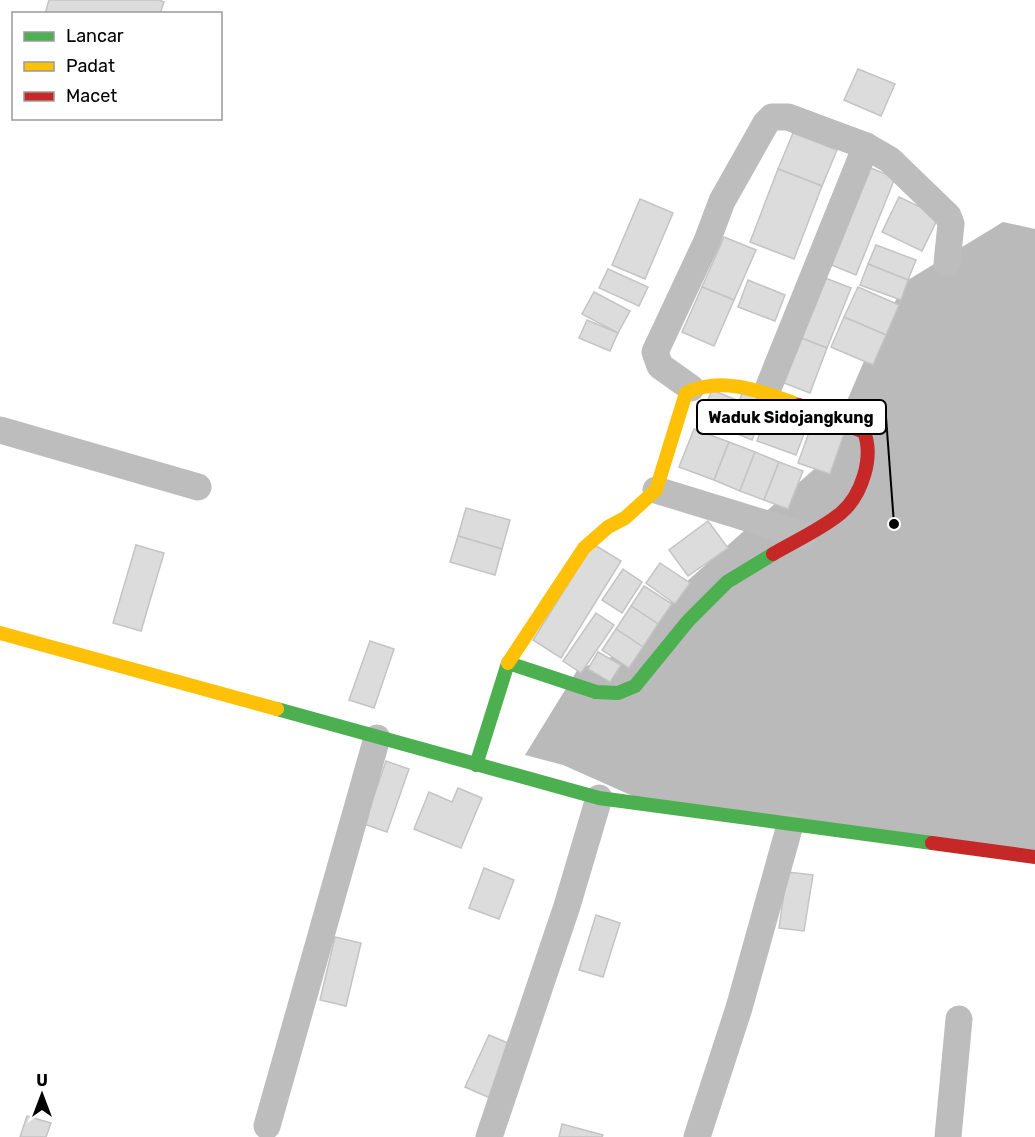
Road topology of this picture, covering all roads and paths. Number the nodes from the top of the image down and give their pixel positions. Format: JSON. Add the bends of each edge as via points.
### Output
{"nodes":[{"id":1,"x":866,"y":146,"type":"junction"},
{"id":2,"x":947,"y":263,"type":"dead end"},
{"id":3,"x":691,"y":388,"type":"junction"},
{"id":4,"x":767,"y":391,"type":"junction"},
{"id":5,"x":0,"y":430,"type":"edge"},
{"id":6,"x":198,"y":487,"type":"dead end"},
{"id":7,"x":656,"y":489,"type":"junction"},
{"id":8,"x":802,"y":535,"type":"junction"},
{"id":9,"x":0,"y":633,"type":"edge"},
{"id":10,"x":508,"y":663,"type":"junction"},
{"id":11,"x":377,"y":738,"type":"junction"},
{"id":12,"x":476,"y":765,"type":"junction"},
{"id":13,"x":600,"y":798,"type":"junction"},
{"id":14,"x":790,"y":825,"type":"junction"},
{"id":15,"x":1035,"y":857,"type":"edge"},
{"id":16,"x":959,"y":1019,"type":"dead end"},
{"id":17,"x":267,"y":1126,"type":"dead end"},
{"id":18,"x":489,"y":1137,"type":"edge"},
{"id":19,"x":697,"y":1137,"type":"edge"},
{"id":20,"x":948,"y":1137,"type":"edge"}],
"edges":[{"from":1,"to":2,"type":"street","via":[[890,160],[948,216],[951,224]]},
{"from":1,"to":3,"type":"street","via":[[788,117],[778,116],[766,123],[722,201],[655,352],[660,366]]},
{"from":1,"to":4,"type":"street"},
{"from":3,"to":4,"type":"street","via":[[702,384]]},
{"from":3,"to":7,"type":"street","via":[[686,393]]},
{"from":4,"to":8,"type":"street","via":[[864,432],[868,444],[859,486],[842,512]]},
{"from":5,"to":6,"type":"street"},
{"from":7,"to":8,"type":"street"},
{"from":7,"to":10,"type":"street","via":[[584,548]]},
{"from":8,"to":10,"type":"street","via":[[727,582],[688,621],[635,686],[618,693],[596,692]]},
{"from":9,"to":11,"type":"street"},
{"from":10,"to":12,"type":"street"},
{"from":11,"to":12,"type":"street"},
{"from":11,"to":17,"type":"street"},
{"from":12,"to":13,"type":"street"},
{"from":13,"to":14,"type":"street"},
{"from":13,"to":18,"type":"street"},
{"from":14,"to":15,"type":"street"},
{"from":14,"to":19,"type":"street"},
{"from":16,"to":20,"type":"street"}]}
